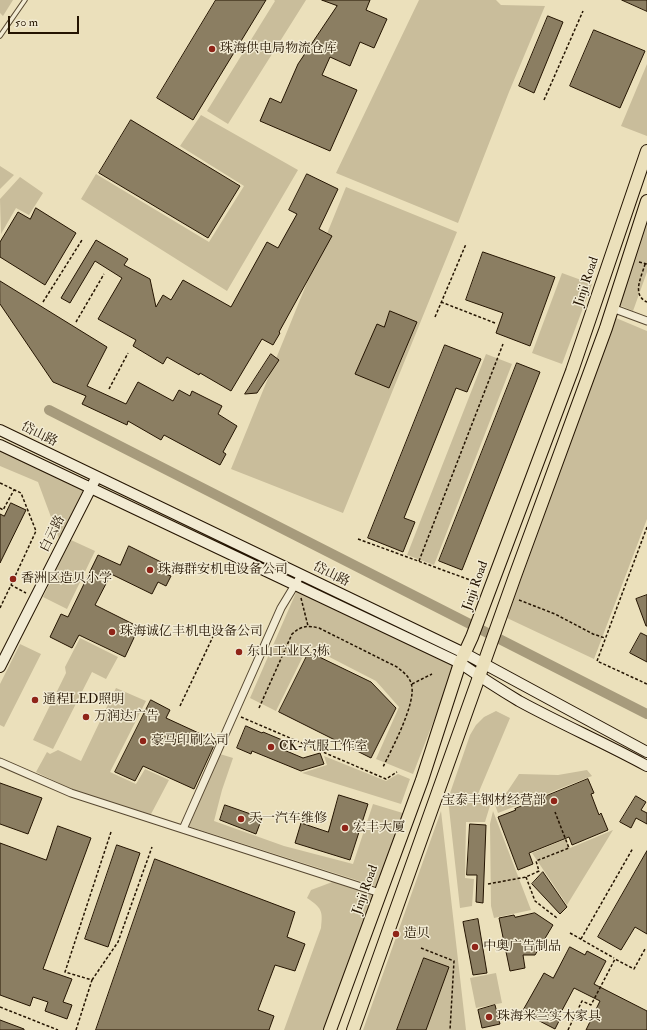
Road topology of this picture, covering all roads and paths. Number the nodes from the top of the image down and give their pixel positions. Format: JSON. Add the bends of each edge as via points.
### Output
{"nodes":[{"id":1,"x":25,"y":0,"type":"edge"},
{"id":2,"x":583,"y":11,"type":"dead end"},
{"id":3,"x":0,"y":36,"type":"edge"},
{"id":4,"x":544,"y":100,"type":"dead end"},
{"id":5,"x":647,"y":151,"type":"edge"},
{"id":6,"x":647,"y":201,"type":"edge"},
{"id":7,"x":82,"y":240,"type":"dead end"},
{"id":8,"x":466,"y":244,"type":"dead end"},
{"id":9,"x":645,"y":264,"type":"dead end"},
{"id":10,"x":104,"y":274,"type":"dead end"},
{"id":11,"x":43,"y":302,"type":"dead end"},
{"id":12,"x":441,"y":302,"type":"junction"},
{"id":13,"x":647,"y":302,"type":"edge"},
{"id":14,"x":612,"y":308,"type":"junction"},
{"id":15,"x":435,"y":317,"type":"dead end"},
{"id":16,"x":76,"y":322,"type":"dead end"},
{"id":17,"x":495,"y":322,"type":"dead end"},
{"id":18,"x":647,"y":322,"type":"edge"},
{"id":19,"x":503,"y":344,"type":"dead end"},
{"id":20,"x":128,"y":353,"type":"dead end"},
{"id":21,"x":109,"y":389,"type":"dead end"},
{"id":22,"x":0,"y":430,"type":"edge"},
{"id":23,"x":0,"y":445,"type":"edge"},
{"id":24,"x":97,"y":477,"type":"junction"},
{"id":25,"x":0,"y":483,"type":"edge"},
{"id":26,"x":91,"y":488,"type":"junction"},
{"id":27,"x":14,"y":489,"type":"junction"},
{"id":28,"x":0,"y":508,"type":"edge"},
{"id":29,"x":647,"y":527,"type":"edge"},
{"id":30,"x":358,"y":539,"type":"dead end"},
{"id":31,"x":418,"y":561,"type":"junction"},
{"id":32,"x":301,"y":575,"type":"junction"},
{"id":33,"x":11,"y":585,"type":"junction"},
{"id":34,"x":295,"y":585,"type":"junction"},
{"id":35,"x":490,"y":588,"type":"junction"},
{"id":36,"x":508,"y":595,"type":"junction"},
{"id":37,"x":301,"y":597,"type":"dead end"},
{"id":38,"x":35,"y":598,"type":"junction"},
{"id":39,"x":0,"y":608,"type":"edge"},
{"id":40,"x":219,"y":624,"type":"dead end"},
{"id":41,"x":308,"y":626,"type":"junction"},
{"id":42,"x":605,"y":638,"type":"junction"},
{"id":43,"x":462,"y":658,"type":"junction"},
{"id":44,"x":0,"y":667,"type":"edge"},
{"id":45,"x":481,"y":670,"type":"junction"},
{"id":46,"x":432,"y":674,"type":"dead end"},
{"id":47,"x":412,"y":684,"type":"junction"},
{"id":48,"x":647,"y":684,"type":"edge"},
{"id":49,"x":180,"y":706,"type":"dead end"},
{"id":50,"x":259,"y":708,"type":"dead end"},
{"id":51,"x":234,"y":714,"type":"junction"},
{"id":52,"x":647,"y":752,"type":"edge"},
{"id":53,"x":0,"y":762,"type":"edge"},
{"id":54,"x":647,"y":766,"type":"edge"},
{"id":55,"x":383,"y":767,"type":"dead end"},
{"id":56,"x":397,"y":772,"type":"dead end"},
{"id":57,"x":554,"y":812,"type":"dead end"},
{"id":58,"x":183,"y":829,"type":"junction"},
{"id":59,"x":111,"y":832,"type":"dead end"},
{"id":60,"x":152,"y":847,"type":"dead end"},
{"id":61,"x":633,"y":848,"type":"dead end"},
{"id":62,"x":526,"y":877,"type":"junction"},
{"id":63,"x":488,"y":884,"type":"dead end"},
{"id":64,"x":380,"y":893,"type":"junction"},
{"id":65,"x":557,"y":918,"type":"dead end"},
{"id":66,"x":570,"y":933,"type":"dead end"},
{"id":67,"x":581,"y":939,"type":"junction"},
{"id":68,"x":421,"y":948,"type":"dead end"},
{"id":69,"x":645,"y":949,"type":"dead end"},
{"id":70,"x":615,"y":959,"type":"junction"},
{"id":71,"x":92,"y":980,"type":"junction"},
{"id":72,"x":0,"y":1007,"type":"edge"},
{"id":73,"x":58,"y":1030,"type":"edge"},
{"id":74,"x":76,"y":1030,"type":"edge"},
{"id":75,"x":330,"y":1030,"type":"edge"},
{"id":76,"x":353,"y":1030,"type":"edge"},
{"id":77,"x":450,"y":1030,"type":"edge"},
{"id":78,"x":568,"y":1030,"type":"edge"}],
"edges":[{"from":1,"to":3,"type":"lane"},
{"from":2,"to":4,"type":"path"},
{"from":5,"to":35,"type":"main road","name":"Jinji Road","via":[[572,371]]},
{"from":6,"to":14,"type":"main road"},
{"from":7,"to":11,"type":"path"},
{"from":8,"to":12,"type":"path"},
{"from":9,"to":13,"type":"path","via":[[638,293]]},
{"from":10,"to":16,"type":"path"},
{"from":12,"to":15,"type":"path"},
{"from":12,"to":17,"type":"path"},
{"from":14,"to":18,"type":"street"},
{"from":14,"to":36,"type":"main road"},
{"from":19,"to":31,"type":"path"},
{"from":20,"to":21,"type":"path"},
{"from":22,"to":24,"type":"street","name":"岱山路"},
{"from":23,"to":26,"type":"street","name":"岱山路"},
{"from":24,"to":26,"type":"street","name":"白云路"},
{"from":24,"to":32,"type":"street","name":"岱山路"},
{"from":25,"to":27,"type":"path"},
{"from":26,"to":34,"type":"street","name":"岱山路"},
{"from":26,"to":38,"type":"street","name":"白云路"},
{"from":27,"to":28,"type":"path","via":[[3,510]]},
{"from":27,"to":33,"type":"path","via":[[21,493],[36,531]]},
{"from":29,"to":42,"type":"path"},
{"from":30,"to":31,"type":"path"},
{"from":31,"to":35,"type":"path"},
{"from":32,"to":34,"type":"street"},
{"from":32,"to":43,"type":"street","name":"岱山路"},
{"from":33,"to":38,"type":"path"},
{"from":33,"to":39,"type":"path"},
{"from":34,"to":43,"type":"street","name":"岱山路"},
{"from":34,"to":51,"type":"street","via":[[281,608]]},
{"from":35,"to":43,"type":"main road","name":"Jinji Road"},
{"from":36,"to":42,"type":"path"},
{"from":36,"to":45,"type":"main road"},
{"from":37,"to":41,"type":"path"},
{"from":38,"to":44,"type":"street","name":"白云路"},
{"from":40,"to":49,"type":"path"},
{"from":41,"to":47,"type":"path","via":[[319,628],[397,668],[404,672]]},
{"from":41,"to":50,"type":"path","via":[[299,628],[292,634]]},
{"from":42,"to":48,"type":"path","via":[[597,661]]},
{"from":43,"to":45,"type":"street","name":"岱山路"},
{"from":43,"to":64,"type":"main road","name":"Jinji Road","via":[[422,780]]},
{"from":45,"to":52,"type":"street","name":"岱山路"},
{"from":45,"to":54,"type":"street","name":"岱山路","via":[[518,700]]},
{"from":45,"to":76,"type":"main road"},
{"from":46,"to":47,"type":"path"},
{"from":47,"to":55,"type":"path","via":[[413,692],[408,713]]},
{"from":51,"to":56,"type":"path","via":[[386,779]]},
{"from":51,"to":58,"type":"street"},
{"from":53,"to":58,"type":"street","via":[[70,793]]},
{"from":57,"to":62,"type":"path","via":[[570,848],[536,861],[539,871]]},
{"from":58,"to":64,"type":"street"},
{"from":59,"to":71,"type":"path","via":[[65,972]]},
{"from":60,"to":71,"type":"path","via":[[118,942]]},
{"from":61,"to":67,"type":"path"},
{"from":62,"to":63,"type":"path"},
{"from":62,"to":65,"type":"path","via":[[535,901]]},
{"from":64,"to":75,"type":"main road","name":"Jinji Road"},
{"from":66,"to":67,"type":"path"},
{"from":67,"to":70,"type":"path"},
{"from":68,"to":77,"type":"path","via":[[454,961]]},
{"from":69,"to":70,"type":"path","via":[[634,969]]},
{"from":70,"to":78,"type":"path","via":[[591,1005],[582,1001]]},
{"from":71,"to":74,"type":"path"},
{"from":72,"to":73,"type":"path"}]}
